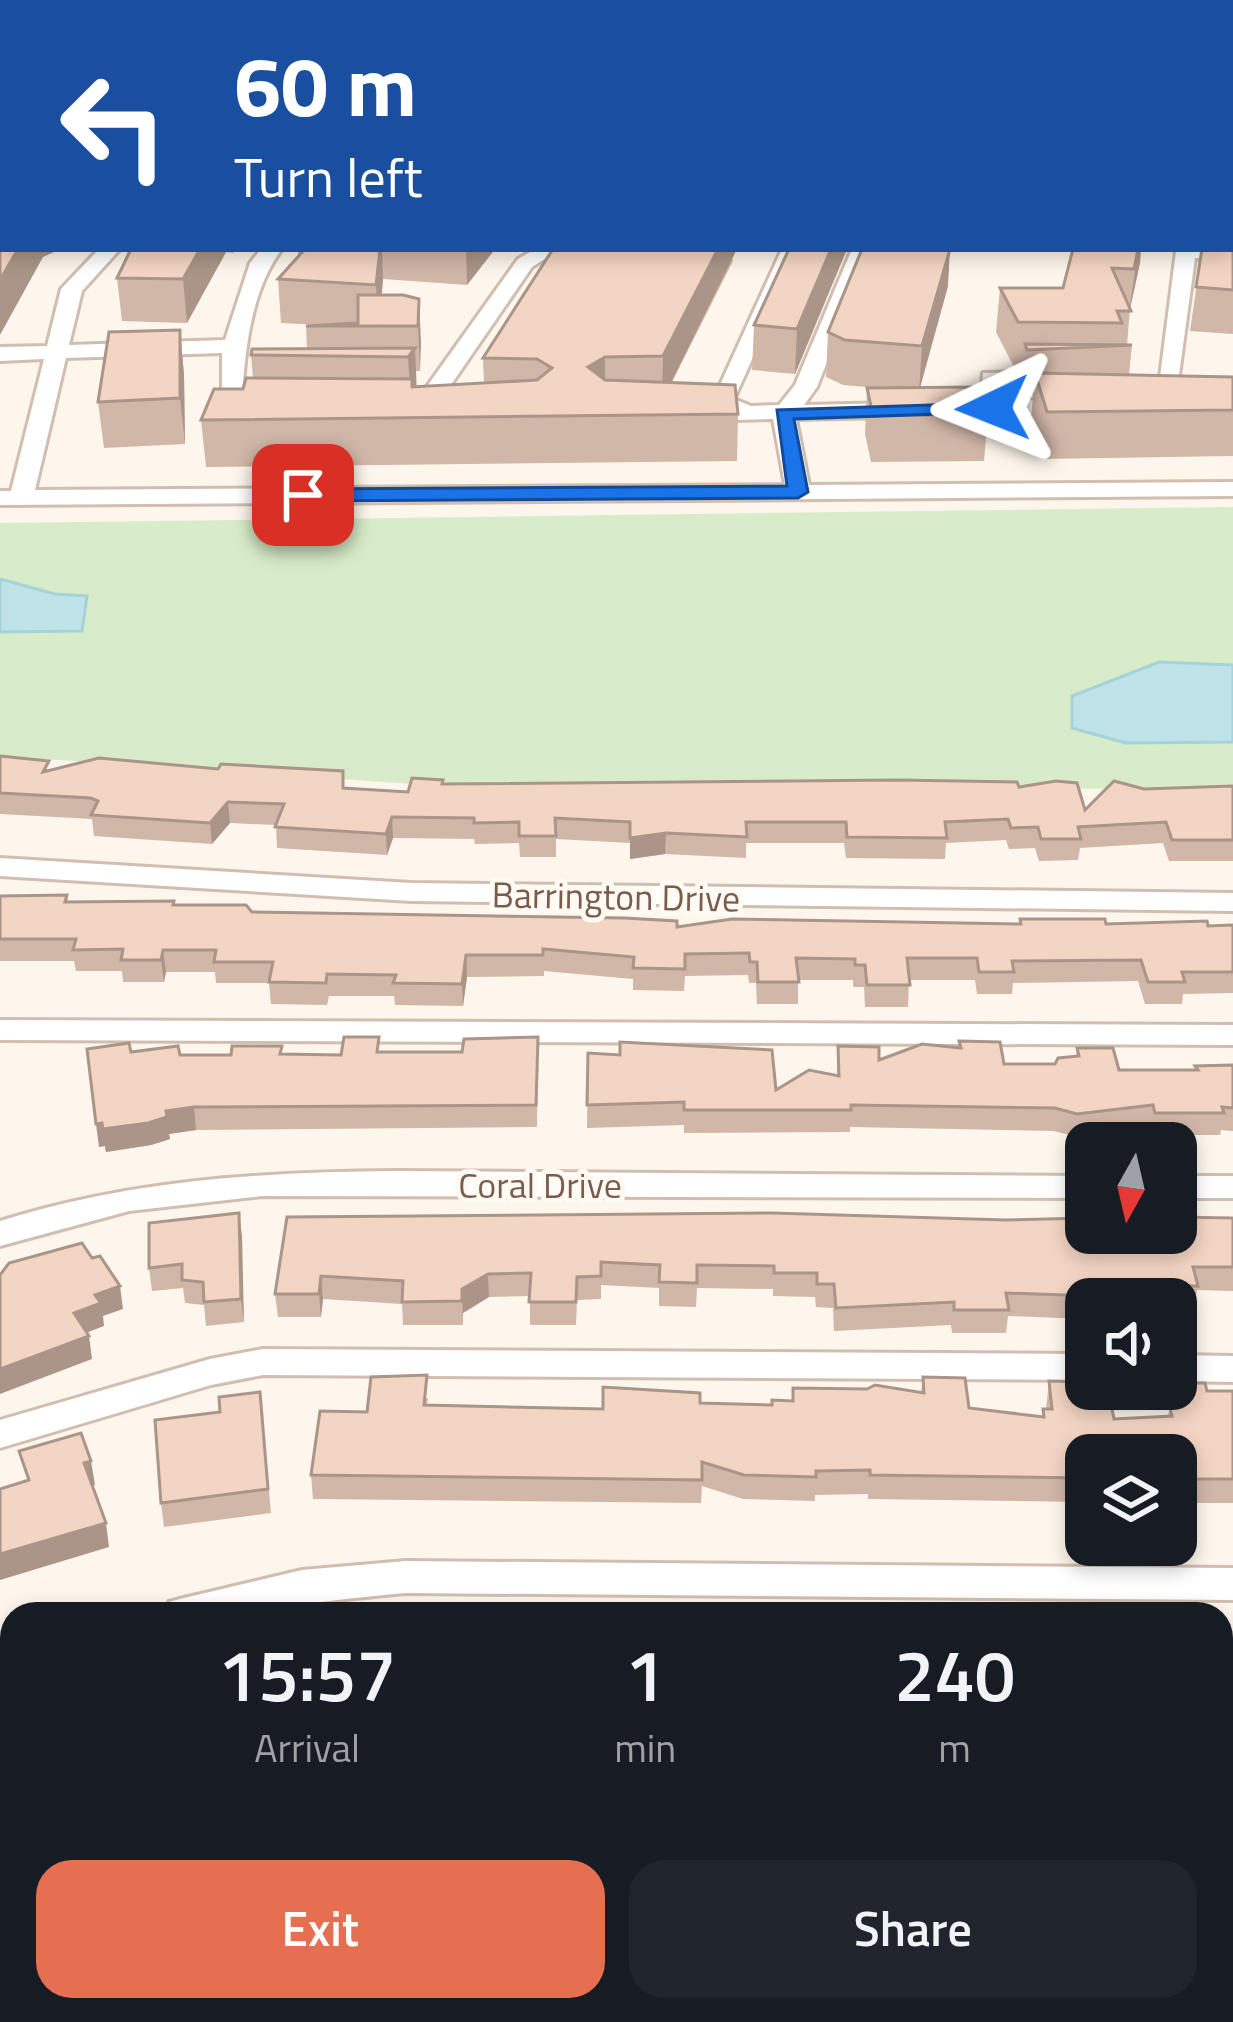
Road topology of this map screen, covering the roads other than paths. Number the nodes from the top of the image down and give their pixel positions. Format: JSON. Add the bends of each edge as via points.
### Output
{"nodes":[{"id":1,"x":107,"y":252,"type":"edge"},
{"id":2,"x":269,"y":252,"type":"edge"},
{"id":3,"x":545,"y":252,"type":"edge"},
{"id":4,"x":791,"y":252,"type":"edge"},
{"id":5,"x":861,"y":252,"type":"edge"},
{"id":6,"x":1186,"y":252,"type":"edge"},
{"id":7,"x":0,"y":343,"type":"edge"},
{"id":8,"x":234,"y":346,"type":"junction"},
{"id":9,"x":54,"y":348,"type":"junction"},
{"id":10,"x":0,"y":354,"type":"edge"},
{"id":11,"x":1102,"y":378,"type":"edge"},
{"id":12,"x":1233,"y":404,"type":"edge"},
{"id":13,"x":1100,"y":406,"type":"edge"},
{"id":14,"x":993,"y":408,"type":"junction"},
{"id":15,"x":292,"y":414,"type":"edge"},
{"id":16,"x":420,"y":414,"type":"edge"},
{"id":17,"x":672,"y":414,"type":"edge"},
{"id":18,"x":784,"y":414,"type":"junction"},
{"id":19,"x":1233,"y":489,"type":"edge"},
{"id":20,"x":798,"y":492,"type":"junction"},
{"id":21,"x":11,"y":498,"type":"edge"},
{"id":22,"x":0,"y":867,"type":"edge"},
{"id":23,"x":1233,"y":902,"type":"edge"},
{"id":24,"x":0,"y":1030,"type":"edge"},
{"id":25,"x":1233,"y":1035,"type":"edge"},
{"id":26,"x":1065,"y":1186,"type":"edge"},
{"id":27,"x":1197,"y":1187,"type":"edge"},
{"id":28,"x":1233,"y":1187,"type":"edge"},
{"id":29,"x":0,"y":1234,"type":"edge"},
{"id":30,"x":1065,"y":1367,"type":"edge"},
{"id":31,"x":1197,"y":1368,"type":"edge"},
{"id":32,"x":1233,"y":1369,"type":"edge"},
{"id":33,"x":0,"y":1434,"type":"edge"},
{"id":34,"x":1233,"y":1585,"type":"edge"},
{"id":35,"x":849,"y":1598,"type":"edge"},
{"id":36,"x":1182,"y":1599,"type":"edge"},
{"id":37,"x":235,"y":1602,"type":"edge"}],
"edges":[{"from":1,"to":9,"type":"street","via":[[72,289]]},
{"from":2,"to":8,"type":"street"},
{"from":3,"to":16,"type":"street","via":[[525,263],[430,382]]},
{"from":4,"to":18,"type":"street","via":[[720,404]]},
{"from":5,"to":18,"type":"street","via":[[806,387]]},
{"from":6,"to":12,"type":"street","via":[[1153,404]]},
{"from":7,"to":9,"type":"street"},
{"from":8,"to":9,"type":"street"},
{"from":8,"to":15,"type":"street","via":[[243,383],[230,403]]},
{"from":9,"to":10,"type":"street"},
{"from":9,"to":21,"type":"street"},
{"from":11,"to":14,"type":"street","via":[[991,378]]},
{"from":13,"to":14,"type":"street"},
{"from":14,"to":18,"type":"street"},
{"from":17,"to":18,"type":"street"},
{"from":18,"to":20,"type":"street"},
{"from":19,"to":20,"type":"street"},
{"from":20,"to":21,"type":"street"},
{"from":22,"to":23,"type":"street","name":"Barrington Drive","via":[[531,896]]},
{"from":24,"to":25,"type":"street"},
{"from":26,"to":29,"type":"street","name":"Coral Drive","via":[[290,1183],[154,1196]]},
{"from":27,"to":28,"type":"street"},
{"from":30,"to":33,"type":"street","via":[[263,1362]]},
{"from":31,"to":32,"type":"street"},
{"from":34,"to":36,"type":"street"},
{"from":35,"to":36,"type":"street"},
{"from":35,"to":37,"type":"street","via":[[406,1577],[302,1586]]}]}
